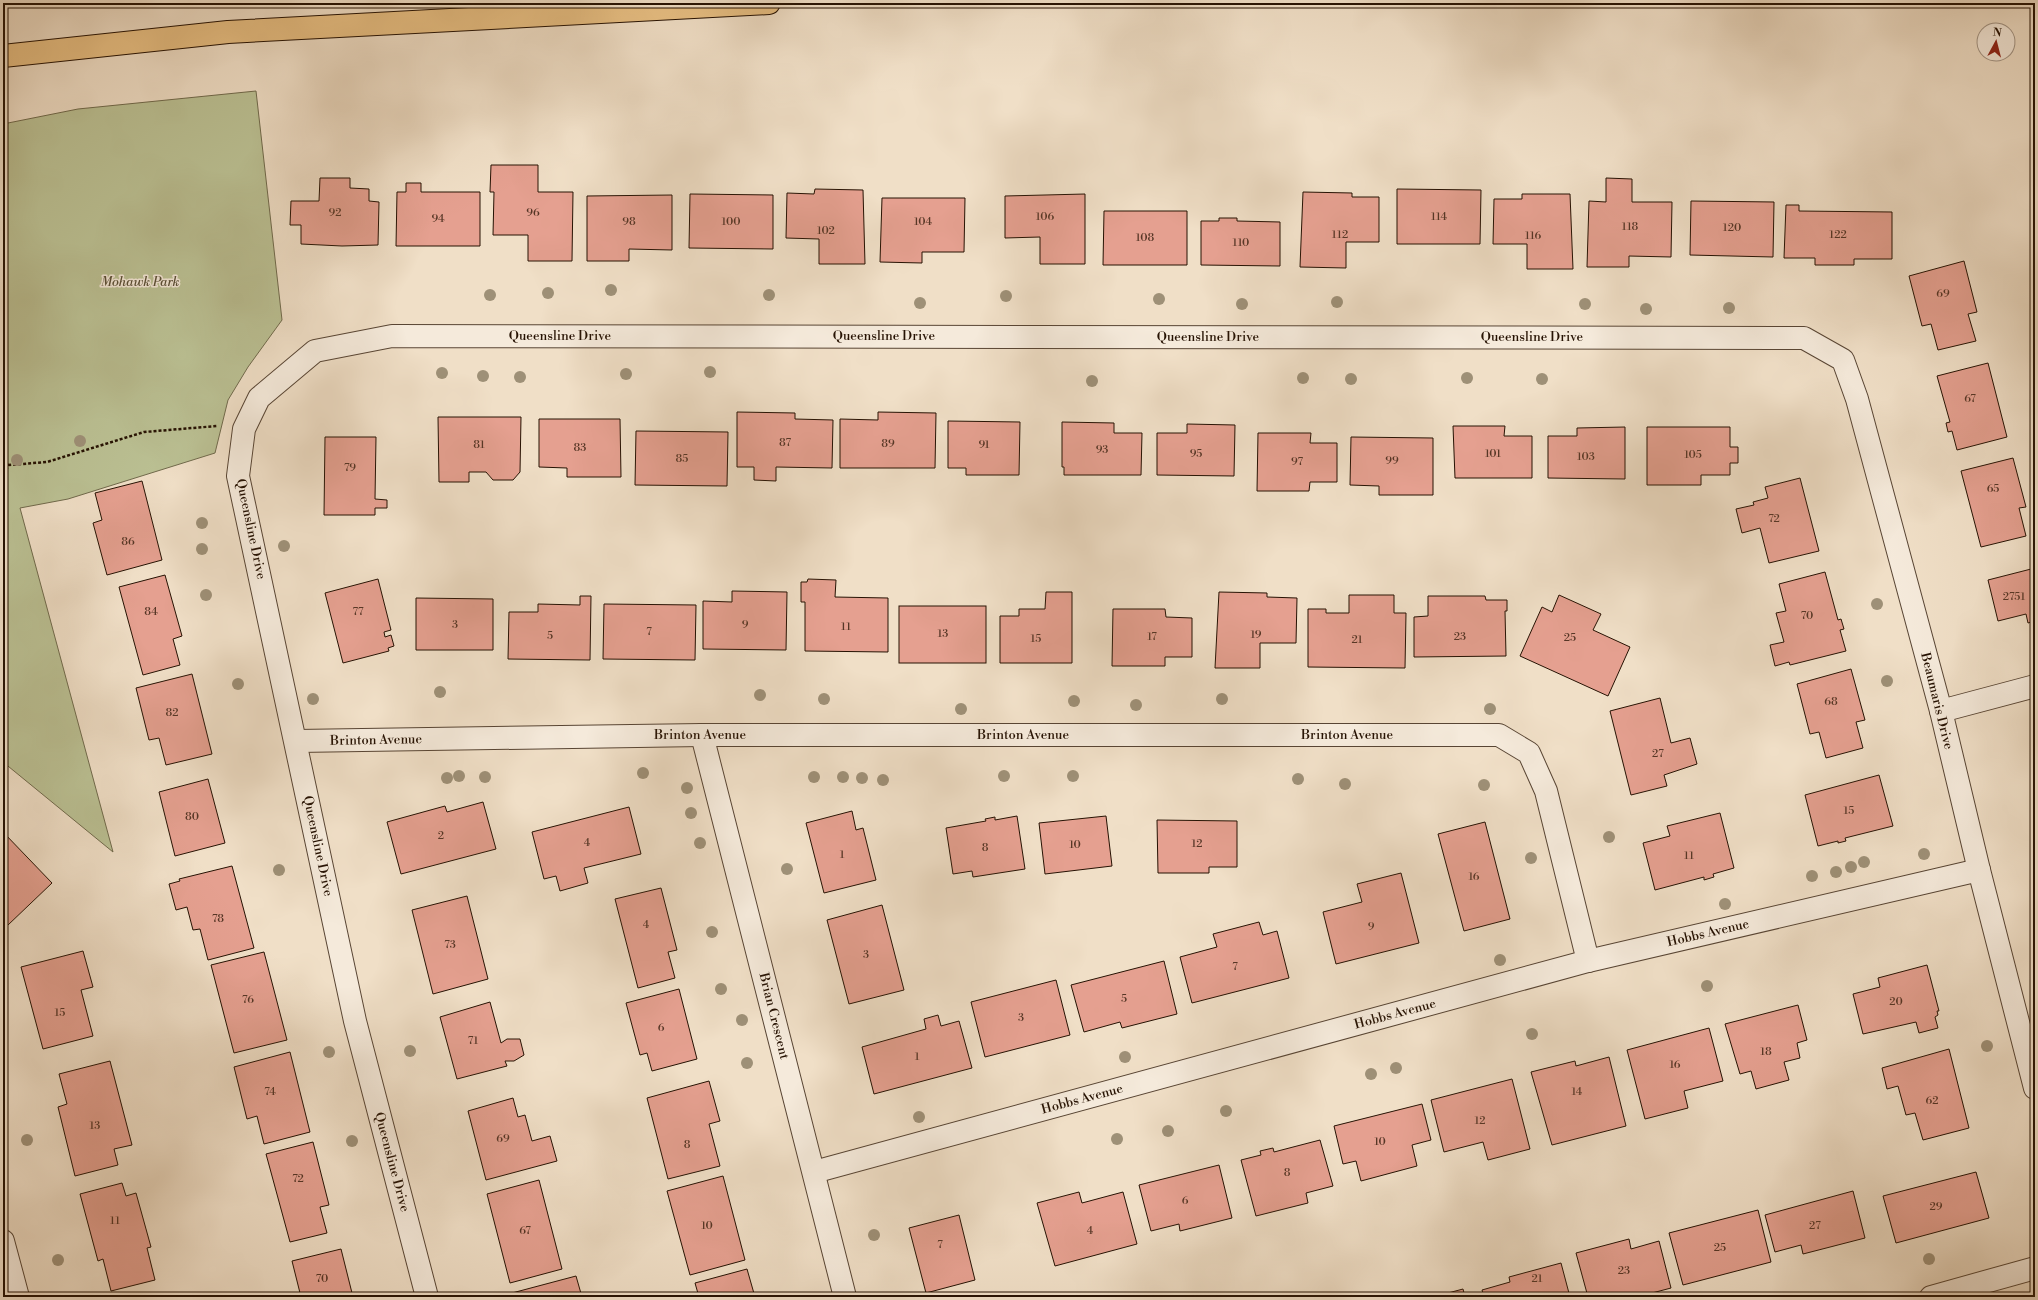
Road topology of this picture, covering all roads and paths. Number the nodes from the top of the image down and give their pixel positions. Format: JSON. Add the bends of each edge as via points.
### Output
{"nodes":[{"id":1,"x":769,"y":3,"type":"edge"},
{"id":2,"x":3,"y":56,"type":"edge"},
{"id":3,"x":1804,"y":338,"type":"joint"},
{"id":4,"x":244,"y":428,"type":"junction"},
{"id":5,"x":3,"y":464,"type":"edge"},
{"id":6,"x":9,"y":465,"type":"junction"},
{"id":7,"x":3,"y":474,"type":"edge"},
{"id":8,"x":2035,"y":686,"type":"edge"},
{"id":9,"x":1941,"y":711,"type":"junction"},
{"id":10,"x":702,"y":734,"type":"junction"},
{"id":11,"x":296,"y":741,"type":"junction"},
{"id":12,"x":1979,"y":870,"type":"junction"},
{"id":13,"x":1588,"y":961,"type":"junction"},
{"id":14,"x":2035,"y":1088,"type":"edge"},
{"id":15,"x":814,"y":1172,"type":"junction"},
{"id":16,"x":3,"y":1241,"type":"edge"},
{"id":17,"x":2035,"y":1268,"type":"edge"},
{"id":18,"x":18,"y":1297,"type":"edge"},
{"id":19,"x":427,"y":1297,"type":"edge"},
{"id":20,"x":845,"y":1297,"type":"edge"},
{"id":21,"x":1931,"y":1297,"type":"edge"}],
"edges":[{"from":1,"to":2,"type":"highway","via":[[228,32]]},
{"from":3,"to":4,"type":"street","name":"Queensline Drive","via":[[392,336],[315,350],[259,398]]},
{"from":3,"to":9,"type":"street","name":"Beaumaris Drive","via":[[1843,360],[1857,399]]},
{"from":4,"to":6,"type":"path","via":[[220,426],[144,432],[47,462]]},
{"from":4,"to":11,"type":"street","name":"Queensline Drive","via":[[238,476]]},
{"from":5,"to":6,"type":"path"},
{"from":6,"to":7,"type":"path"},
{"from":8,"to":9,"type":"street"},
{"from":9,"to":12,"type":"street","name":"Beaumaris Drive"},
{"from":10,"to":11,"type":"street","name":"Brinton Avenue"},
{"from":10,"to":13,"type":"street","name":"Brinton Avenue","via":[[1499,735],[1529,753],[1546,791]]},
{"from":10,"to":15,"type":"street","name":"Brian Crescent"},
{"from":11,"to":19,"type":"street","name":"Queensline Drive","via":[[355,1020]]},
{"from":12,"to":13,"type":"street","name":"Hobbs Avenue"},
{"from":12,"to":14,"type":"street","name":"Beaumaris Drive"},
{"from":13,"to":15,"type":"street","name":"Hobbs Avenue"},
{"from":15,"to":20,"type":"street","name":"Brian Crescent"},
{"from":16,"to":18,"type":"street"},
{"from":17,"to":21,"type":"street"}]}
